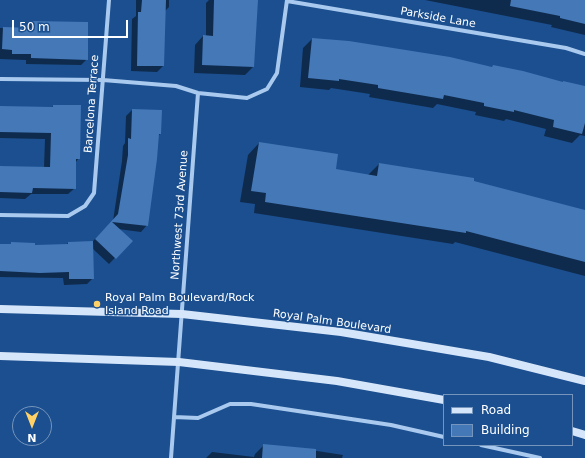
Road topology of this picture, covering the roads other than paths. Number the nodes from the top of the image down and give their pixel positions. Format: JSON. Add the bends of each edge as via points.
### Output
{"nodes":[{"id":1,"x":109,"y":0,"type":"edge"},
{"id":2,"x":287,"y":1,"type":"edge"},
{"id":3,"x":585,"y":54,"type":"edge"},
{"id":4,"x":0,"y":79,"type":"edge"},
{"id":5,"x":103,"y":80,"type":"junction"},
{"id":6,"x":198,"y":93,"type":"junction"},
{"id":7,"x":0,"y":215,"type":"edge"},
{"id":8,"x":0,"y":309,"type":"edge"},
{"id":9,"x":182,"y":314,"type":"junction"},
{"id":10,"x":0,"y":356,"type":"edge"},
{"id":11,"x":179,"y":362,"type":"junction"},
{"id":12,"x":585,"y":381,"type":"edge"},
{"id":13,"x":443,"y":400,"type":"edge"},
{"id":14,"x":174,"y":416,"type":"junction"},
{"id":15,"x":573,"y":431,"type":"edge"},
{"id":16,"x":585,"y":435,"type":"edge"},
{"id":17,"x":443,"y":437,"type":"edge"},
{"id":18,"x":486,"y":446,"type":"edge"},
{"id":19,"x":171,"y":458,"type":"edge"},
{"id":20,"x":540,"y":458,"type":"edge"}],
"edges":[{"from":1,"to":5,"type":"street","name":"Barcelona Terrace"},
{"from":2,"to":3,"type":"street","name":"Parkside Lane","via":[[566,48]]},
{"from":2,"to":6,"type":"street","via":[[277,73],[267,89],[247,98]]},
{"from":4,"to":5,"type":"street"},
{"from":5,"to":6,"type":"street","via":[[176,86]]},
{"from":5,"to":7,"type":"street","name":"Barcelona Terrace","via":[[94,193],[85,206],[68,216]]},
{"from":6,"to":9,"type":"street","name":"Northwest 73rd Avenue"},
{"from":8,"to":9,"type":"main road","name":"Royal Palm Boulevard"},
{"from":9,"to":11,"type":"street","name":"Northwest 73rd Avenue"},
{"from":9,"to":12,"type":"main road","name":"Royal Palm Boulevard","via":[[341,332],[489,357]]},
{"from":10,"to":11,"type":"main road"},
{"from":11,"to":13,"type":"main road","via":[[337,381]]},
{"from":11,"to":14,"type":"street","name":"Northwest 73rd Avenue"},
{"from":14,"to":17,"type":"street","via":[[198,418],[230,404],[251,404],[391,425]]},
{"from":14,"to":19,"type":"street","name":"Northwest 73rd Avenue"},
{"from":15,"to":16,"type":"main road"},
{"from":18,"to":20,"type":"street"}]}
